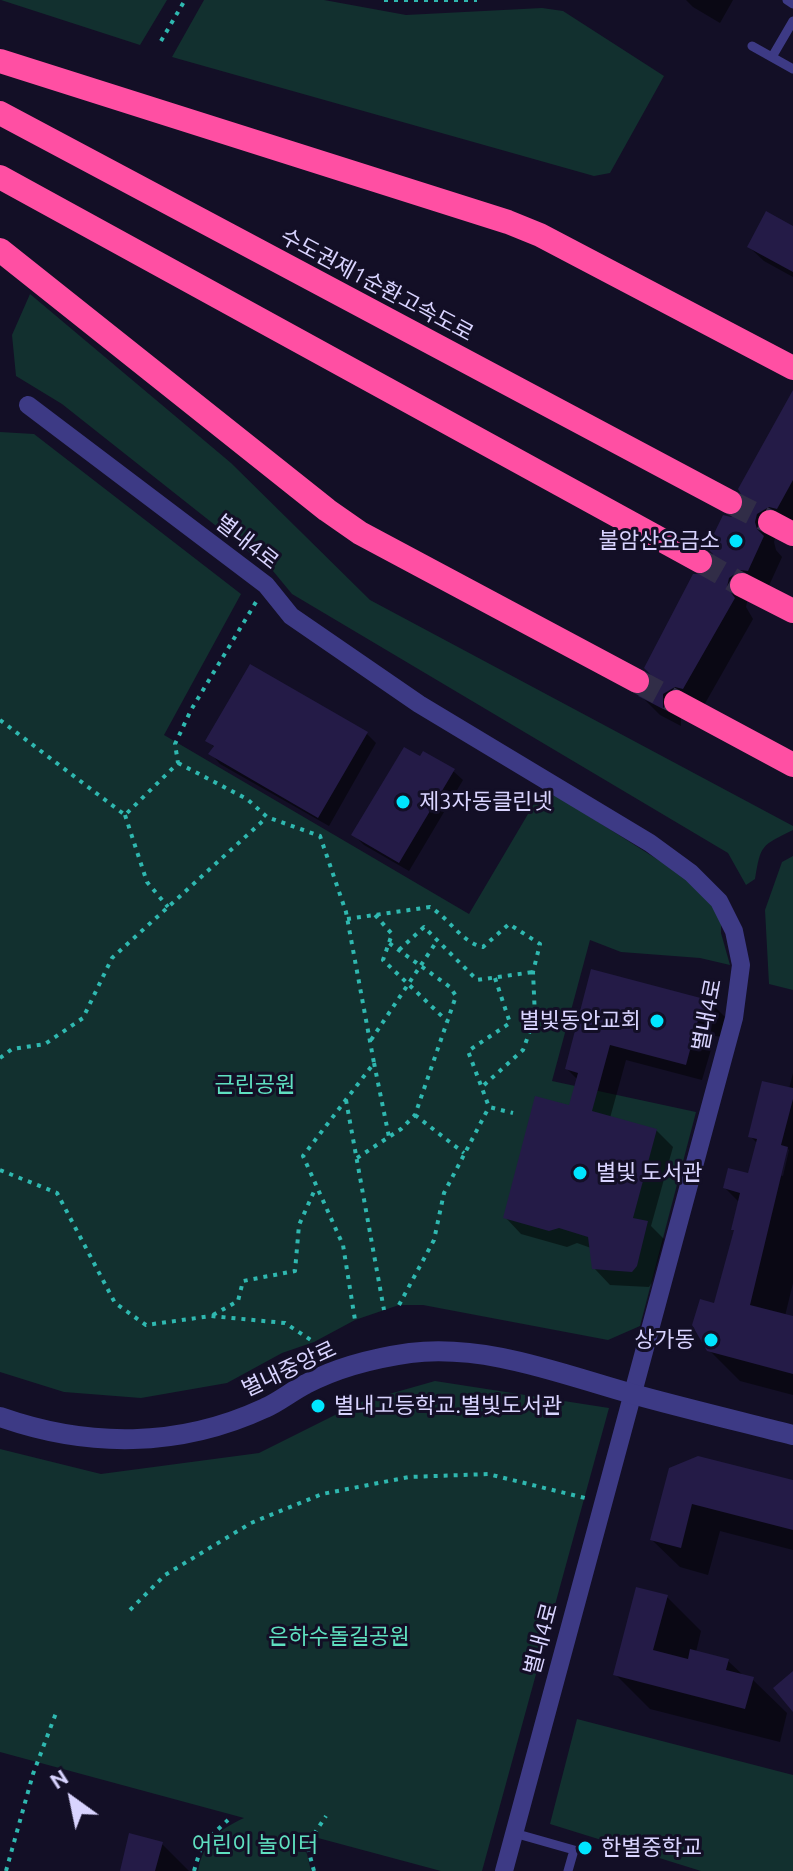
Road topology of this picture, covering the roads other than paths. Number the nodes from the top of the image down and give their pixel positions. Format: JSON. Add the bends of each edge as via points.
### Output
{"nodes":[{"id":1,"x":787,"y":0,"type":"edge"},
{"id":2,"x":793,"y":4,"type":"edge"},
{"id":3,"x":793,"y":21,"type":"edge"},
{"id":4,"x":752,"y":46,"type":"dead end"},
{"id":5,"x":772,"y":57,"type":"junction"},
{"id":6,"x":0,"y":61,"type":"edge"},
{"id":7,"x":793,"y":69,"type":"edge"},
{"id":8,"x":0,"y":113,"type":"edge"},
{"id":9,"x":0,"y":177,"type":"edge"},
{"id":10,"x":0,"y":250,"type":"edge"},
{"id":11,"x":793,"y":368,"type":"edge"},
{"id":12,"x":28,"y":405,"type":"dead end"},
{"id":13,"x":730,"y":502,"type":"tunnel mouth"},
{"id":14,"x":770,"y":522,"type":"tunnel mouth"},
{"id":15,"x":793,"y":534,"type":"edge"},
{"id":16,"x":700,"y":561,"type":"tunnel mouth"},
{"id":17,"x":742,"y":585,"type":"tunnel mouth"},
{"id":18,"x":793,"y":611,"type":"edge"},
{"id":19,"x":637,"y":681,"type":"tunnel mouth"},
{"id":20,"x":676,"y":702,"type":"tunnel mouth"},
{"id":21,"x":793,"y":765,"type":"edge"},
{"id":22,"x":632,"y":1393,"type":"junction"},
{"id":23,"x":0,"y":1417,"type":"edge"},
{"id":24,"x":793,"y":1435,"type":"edge"},
{"id":25,"x":514,"y":1833,"type":"junction"},
{"id":26,"x":504,"y":1871,"type":"edge"},
{"id":27,"x":568,"y":1871,"type":"edge"}],
"edges":[{"from":1,"to":2,"type":"lane"},
{"from":3,"to":5,"type":"lane"},
{"from":4,"to":5,"type":"lane"},
{"from":5,"to":7,"type":"lane"},
{"from":6,"to":11,"type":"highway","via":[[508,222]]},
{"from":8,"to":13,"type":"highway","name":"수도권제1순환고속도로"},
{"from":9,"to":16,"type":"highway"},
{"from":10,"to":19,"type":"highway","via":[[360,533]]},
{"from":12,"to":22,"type":"street","name":"별내4로","via":[[266,585],[291,616],[419,704],[650,843],[719,901],[734,931],[741,965],[734,1018]]},
{"from":14,"to":15,"type":"highway"},
{"from":17,"to":18,"type":"highway"},
{"from":20,"to":21,"type":"highway"},
{"from":22,"to":23,"type":"street","name":"별내중앙로","via":[[470,1352],[412,1353],[359,1363],[267,1407],[206,1429],[165,1436],[89,1439]]},
{"from":22,"to":24,"type":"street","name":"별내중앙로"},
{"from":22,"to":25,"type":"street","name":"별내4로"},
{"from":25,"to":26,"type":"street","name":"별내4로"},
{"from":25,"to":27,"type":"lane","via":[[574,1850]]}]}
